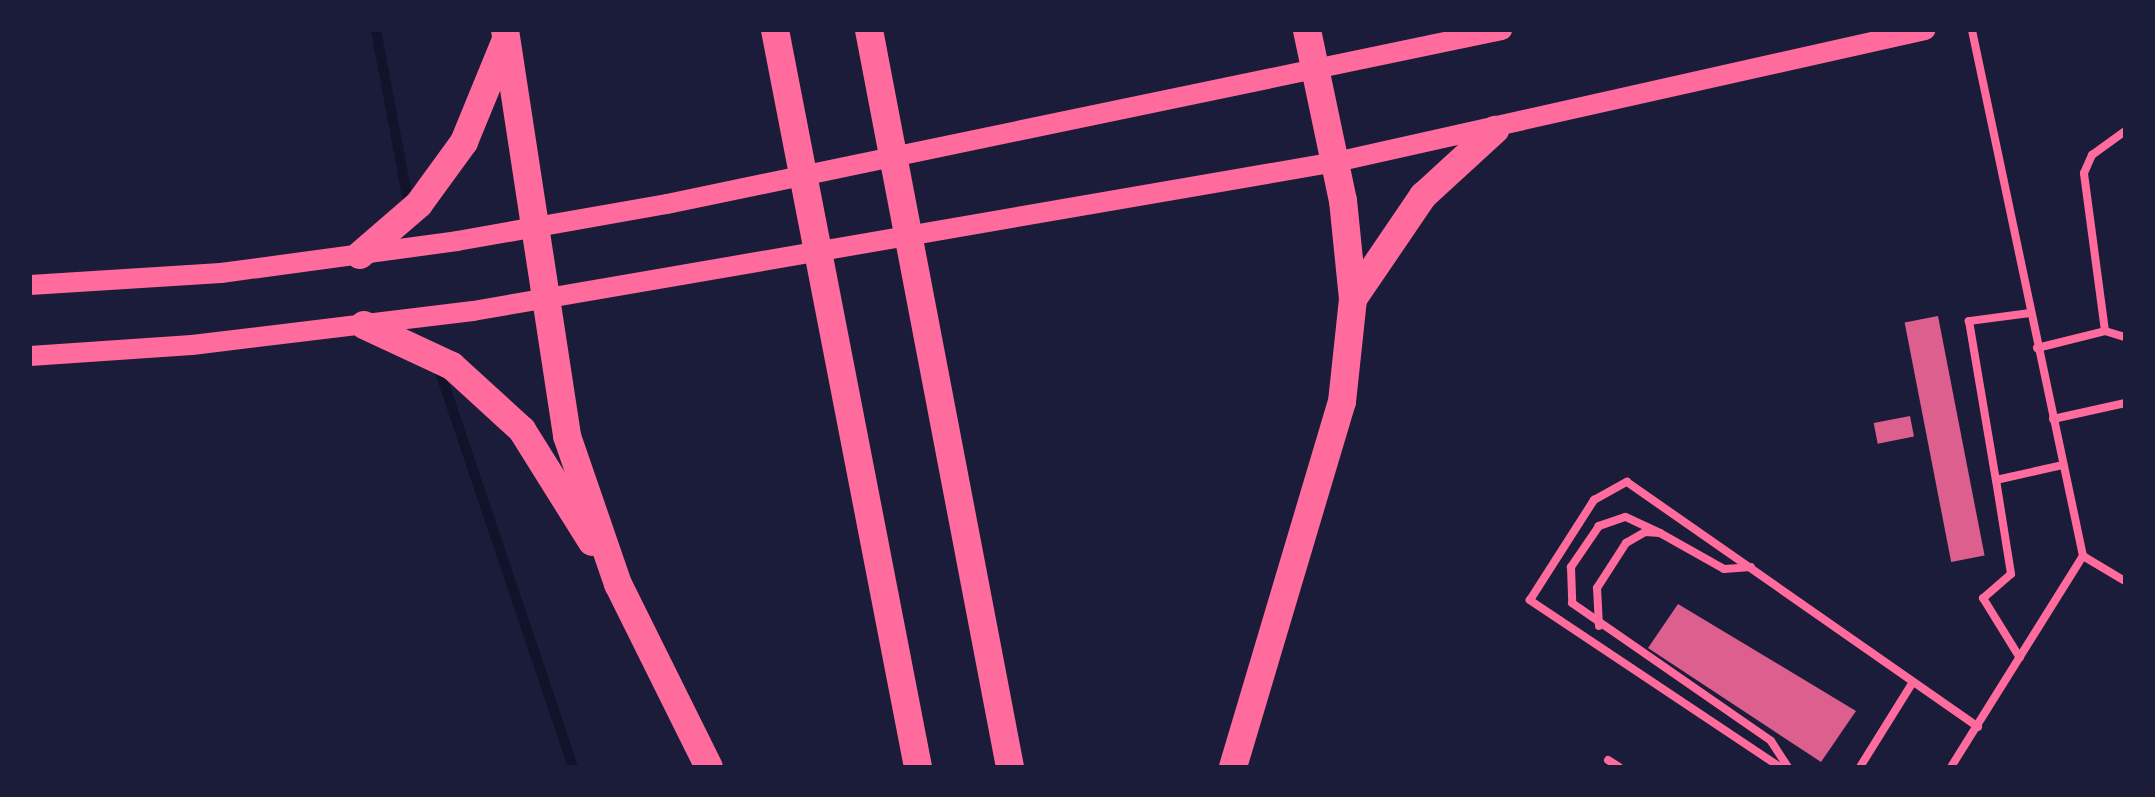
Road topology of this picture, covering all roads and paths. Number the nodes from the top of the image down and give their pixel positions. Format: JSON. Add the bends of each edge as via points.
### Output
{"nodes":[{"id":1,"x":868,"y":30,"type":"edge"},
{"id":2,"x":1307,"y":30,"type":"edge"},
{"id":3,"x":1502,"y":30,"type":"edge"},
{"id":4,"x":1925,"y":30,"type":"edge"},
{"id":5,"x":1972,"y":30,"type":"edge"},
{"id":6,"x":776,"y":33,"type":"edge"},
{"id":7,"x":505,"y":35,"type":"edge"},
{"id":8,"x":1314,"y":67,"type":"junction"},
{"id":9,"x":1495,"y":130,"type":"junction"},
{"id":10,"x":2125,"y":131,"type":"edge"},
{"id":11,"x":1336,"y":162,"type":"junction"},
{"id":12,"x":531,"y":228,"type":"junction"},
{"id":13,"x":360,"y":255,"type":"junction"},
{"id":14,"x":30,"y":285,"type":"edge"},
{"id":15,"x":542,"y":298,"type":"junction"},
{"id":16,"x":1353,"y":299,"type":"junction"},
{"id":17,"x":2030,"y":313,"type":"junction"},
{"id":18,"x":364,"y":325,"type":"junction"},
{"id":19,"x":2105,"y":331,"type":"junction"},
{"id":20,"x":2125,"y":337,"type":"edge"},
{"id":21,"x":2037,"y":348,"type":"junction"},
{"id":22,"x":30,"y":356,"type":"edge"},
{"id":23,"x":2125,"y":403,"type":"edge"},
{"id":24,"x":2053,"y":419,"type":"junction"},
{"id":25,"x":2063,"y":466,"type":"junction"},
{"id":26,"x":1996,"y":480,"type":"junction"},
{"id":27,"x":1660,"y":533,"type":"junction"},
{"id":28,"x":2084,"y":556,"type":"junction"},
{"id":29,"x":1751,"y":568,"type":"junction"},
{"id":30,"x":2125,"y":581,"type":"edge"},
{"id":31,"x":618,"y":584,"type":"junction"},
{"id":32,"x":1599,"y":627,"type":"junction"},
{"id":33,"x":2020,"y":658,"type":"junction"},
{"id":34,"x":1914,"y":682,"type":"junction"},
{"id":35,"x":1978,"y":727,"type":"junction"},
{"id":36,"x":1608,"y":760,"type":"dead end"},
{"id":37,"x":709,"y":767,"type":"edge"},
{"id":38,"x":918,"y":767,"type":"edge"},
{"id":39,"x":1010,"y":767,"type":"edge"},
{"id":40,"x":1233,"y":767,"type":"edge"},
{"id":41,"x":1619,"y":767,"type":"edge"},
{"id":42,"x":1780,"y":767,"type":"edge"},
{"id":43,"x":1788,"y":767,"type":"edge"},
{"id":44,"x":1860,"y":767,"type":"edge"},
{"id":45,"x":1951,"y":767,"type":"edge"}],
"edges":[{"from":1,"to":39,"type":"highway"},
{"from":2,"to":8,"type":"highway"},
{"from":3,"to":8,"type":"main road"},
{"from":4,"to":9,"type":"main road"},
{"from":5,"to":17,"type":"lane"},
{"from":6,"to":38,"type":"highway"},
{"from":7,"to":12,"type":"highway"},
{"from":7,"to":13,"type":"highway","via":[[464,142],[419,204]]},
{"from":8,"to":11,"type":"highway"},
{"from":8,"to":12,"type":"main road"},
{"from":9,"to":11,"type":"main road"},
{"from":9,"to":16,"type":"highway","via":[[1423,196]]},
{"from":10,"to":19,"type":"lane","via":[[2092,156],[2084,174]]},
{"from":11,"to":15,"type":"main road"},
{"from":11,"to":16,"type":"highway"},
{"from":12,"to":13,"type":"main road"},
{"from":12,"to":15,"type":"highway"},
{"from":13,"to":14,"type":"main road"},
{"from":15,"to":18,"type":"main road"},
{"from":15,"to":31,"type":"highway","via":[[567,436]]},
{"from":16,"to":40,"type":"highway","via":[[1342,402]]},
{"from":17,"to":21,"type":"lane"},
{"from":17,"to":26,"type":"lane","via":[[1969,321]]},
{"from":18,"to":22,"type":"main road"},
{"from":18,"to":31,"type":"highway","via":[[452,366],[522,430]]},
{"from":19,"to":20,"type":"lane"},
{"from":19,"to":21,"type":"lane"},
{"from":21,"to":24,"type":"lane"},
{"from":23,"to":24,"type":"lane"},
{"from":24,"to":25,"type":"lane"},
{"from":25,"to":26,"type":"lane"},
{"from":25,"to":28,"type":"lane"},
{"from":26,"to":33,"type":"lane","via":[[2011,574],[1983,598]]},
{"from":27,"to":29,"type":"lane","via":[[1710,563]]},
{"from":27,"to":32,"type":"lane","via":[[1634,537],[1615,556],[1594,603]]},
{"from":27,"to":32,"type":"lane","via":[[1642,522],[1611,518],[1580,550],[1568,592],[1578,612]]},
{"from":28,"to":30,"type":"lane"},
{"from":28,"to":33,"type":"lane"},
{"from":29,"to":34,"type":"lane"},
{"from":29,"to":42,"type":"lane","via":[[1627,482],[1594,500],[1530,600]]},
{"from":31,"to":37,"type":"highway"},
{"from":32,"to":43,"type":"lane","via":[[1771,741]]},
{"from":33,"to":35,"type":"lane"},
{"from":34,"to":35,"type":"lane"},
{"from":34,"to":44,"type":"lane"},
{"from":35,"to":45,"type":"lane"},
{"from":36,"to":41,"type":"lane"}]}
